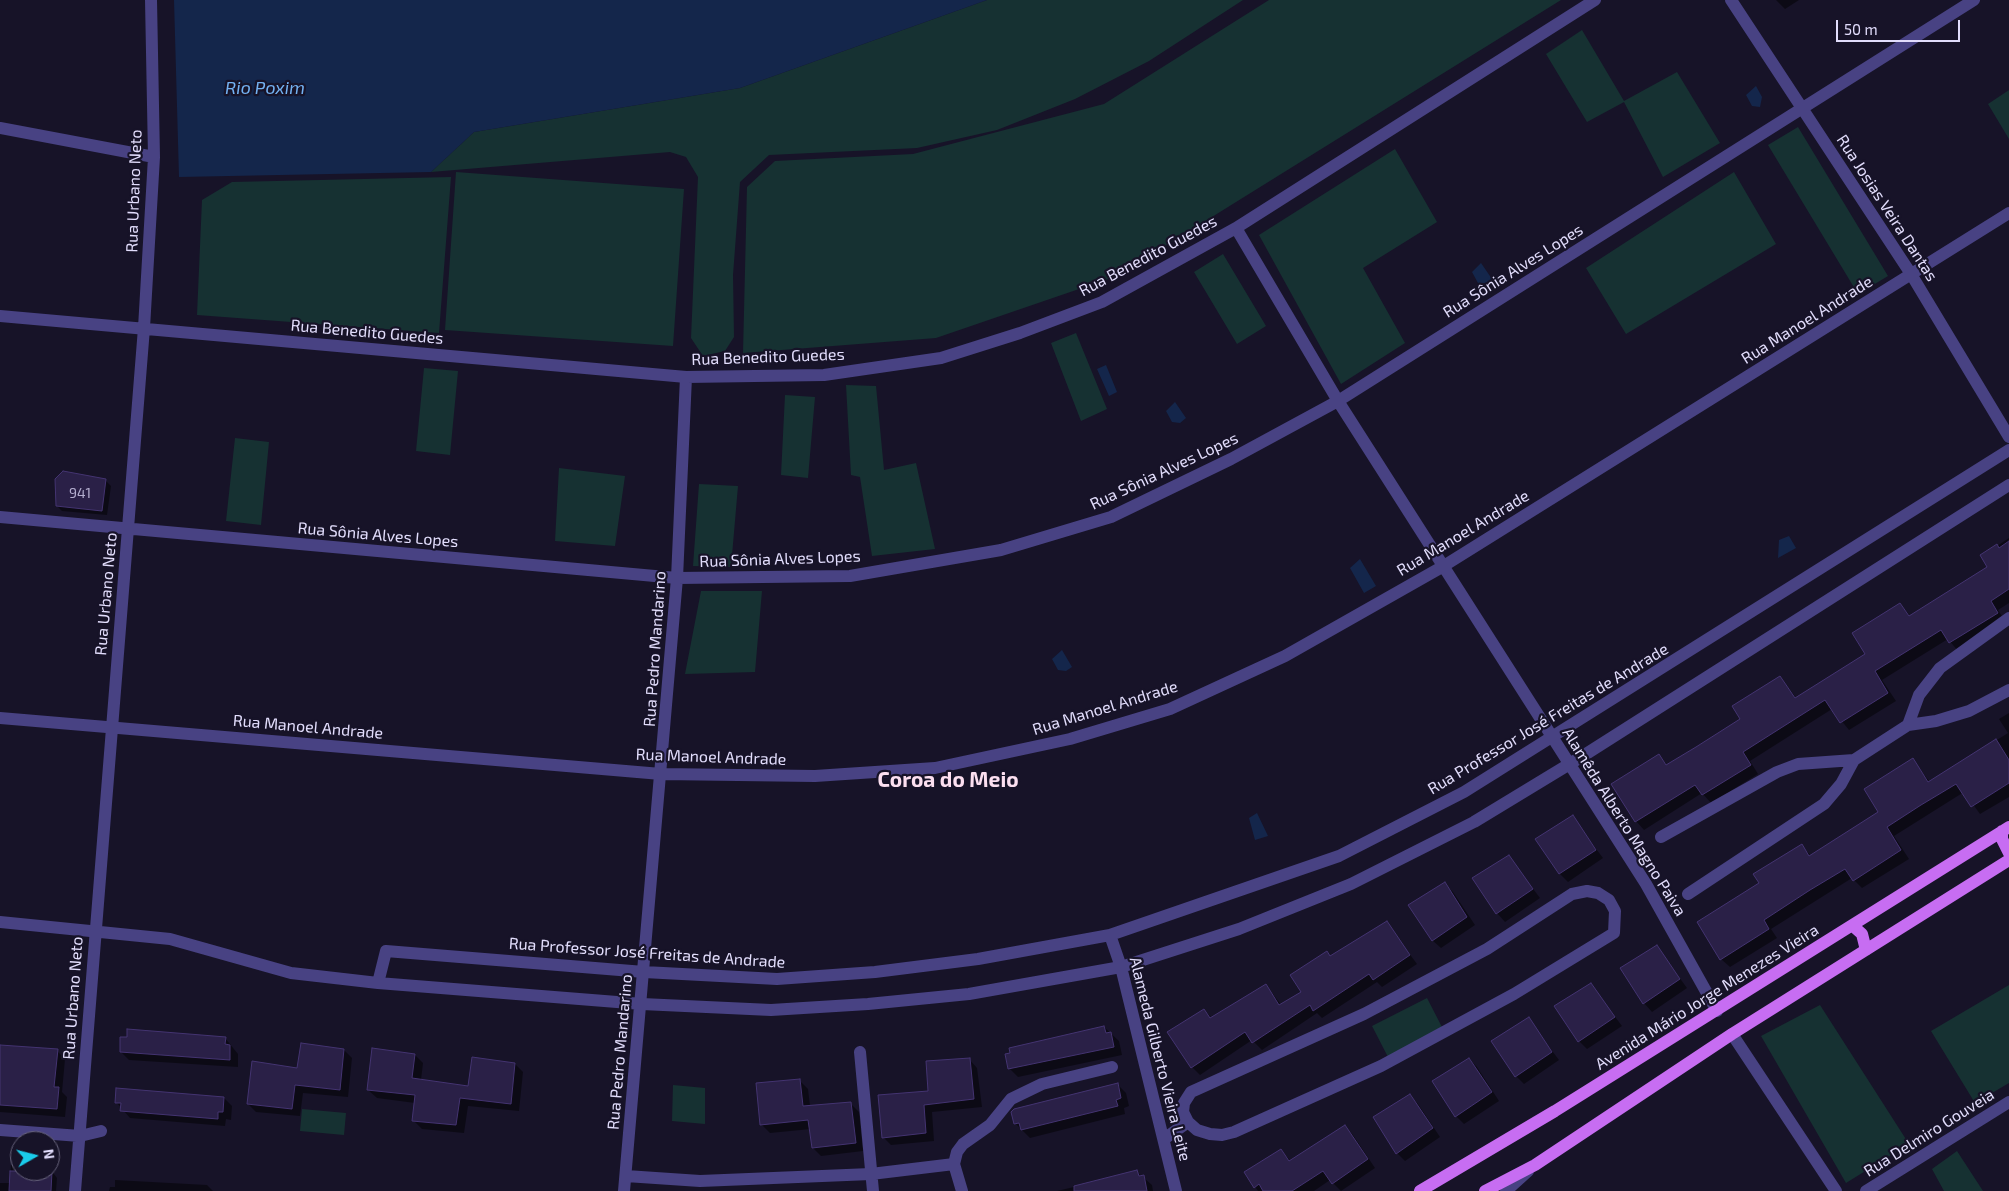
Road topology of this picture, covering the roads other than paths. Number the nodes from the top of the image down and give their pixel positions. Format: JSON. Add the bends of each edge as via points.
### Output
{"nodes":[{"id":1,"x":150,"y":0,"type":"edge"},
{"id":2,"x":1595,"y":0,"type":"edge"},
{"id":3,"x":1731,"y":0,"type":"edge"},
{"id":4,"x":1974,"y":0,"type":"edge"},
{"id":5,"x":1803,"y":107,"type":"junction"},
{"id":6,"x":0,"y":128,"type":"edge"},
{"id":7,"x":154,"y":157,"type":"junction"},
{"id":8,"x":2009,"y":213,"type":"edge"},
{"id":9,"x":1236,"y":228,"type":"junction"},
{"id":10,"x":1911,"y":274,"type":"junction"},
{"id":11,"x":0,"y":316,"type":"edge"},
{"id":12,"x":144,"y":328,"type":"junction"},
{"id":13,"x":686,"y":377,"type":"junction"},
{"id":14,"x":1338,"y":401,"type":"junction"},
{"id":15,"x":2009,"y":437,"type":"edge"},
{"id":16,"x":2009,"y":450,"type":"edge"},
{"id":17,"x":2009,"y":484,"type":"edge"},
{"id":18,"x":0,"y":517,"type":"edge"},
{"id":19,"x":128,"y":528,"type":"junction"},
{"id":20,"x":1442,"y":567,"type":"junction"},
{"id":21,"x":677,"y":578,"type":"junction"},
{"id":22,"x":2009,"y":618,"type":"edge"},
{"id":23,"x":2009,"y":690,"type":"edge"},
{"id":24,"x":0,"y":718,"type":"edge"},
{"id":25,"x":1908,"y":725,"type":"junction"},
{"id":26,"x":110,"y":727,"type":"junction"},
{"id":27,"x":1552,"y":738,"type":"junction"},
{"id":28,"x":1854,"y":760,"type":"junction"},
{"id":29,"x":1569,"y":765,"type":"junction"},
{"id":30,"x":661,"y":774,"type":"junction"},
{"id":31,"x":2006,"y":829,"type":"edge"},
{"id":32,"x":1661,"y":837,"type":"dead end"},
{"id":33,"x":2009,"y":853,"type":"edge"},
{"id":34,"x":2009,"y":860,"type":"edge"},
{"id":35,"x":1688,"y":894,"type":"dead end"},
{"id":36,"x":0,"y":922,"type":"edge"},
{"id":37,"x":1853,"y":926,"type":"junction"},
{"id":38,"x":94,"y":931,"type":"junction"},
{"id":39,"x":1110,"y":935,"type":"junction"},
{"id":40,"x":1866,"y":950,"type":"junction"},
{"id":41,"x":1121,"y":967,"type":"junction"},
{"id":42,"x":644,"y":972,"type":"junction"},
{"id":43,"x":378,"y":983,"type":"junction"},
{"id":44,"x":642,"y":1004,"type":"junction"},
{"id":45,"x":1717,"y":1010,"type":"junction"},
{"id":46,"x":1732,"y":1034,"type":"junction"},
{"id":47,"x":860,"y":1052,"type":"dead end"},
{"id":48,"x":1112,"y":1067,"type":"dead end"},
{"id":49,"x":2009,"y":1102,"type":"edge"},
{"id":50,"x":1188,"y":1122,"type":"junction"},
{"id":51,"x":0,"y":1130,"type":"edge"},
{"id":52,"x":101,"y":1131,"type":"dead end"},
{"id":53,"x":80,"y":1136,"type":"junction"},
{"id":54,"x":1164,"y":1139,"type":"junction"},
{"id":55,"x":954,"y":1164,"type":"junction"},
{"id":56,"x":1535,"y":1165,"type":"junction"},
{"id":57,"x":872,"y":1174,"type":"junction"},
{"id":58,"x":626,"y":1176,"type":"junction"},
{"id":59,"x":704,"y":1186,"type":"edge"},
{"id":60,"x":75,"y":1191,"type":"edge"},
{"id":61,"x":624,"y":1191,"type":"edge"},
{"id":62,"x":873,"y":1191,"type":"edge"},
{"id":63,"x":962,"y":1191,"type":"edge"},
{"id":64,"x":1176,"y":1191,"type":"edge"},
{"id":65,"x":1420,"y":1191,"type":"edge"},
{"id":66,"x":1485,"y":1191,"type":"edge"},
{"id":67,"x":1506,"y":1191,"type":"edge"},
{"id":68,"x":1836,"y":1191,"type":"edge"},
{"id":69,"x":1866,"y":1191,"type":"edge"}],
"edges":[{"from":1,"to":7,"type":"street","name":"Rua Urbano Neto"},
{"from":2,"to":9,"type":"street","name":"Rua Benedito Guedes"},
{"from":3,"to":5,"type":"street","name":"Rua Josias Veira Dantas"},
{"from":4,"to":5,"type":"street","name":"Rua Sônia Alves Lopes"},
{"from":5,"to":10,"type":"street","name":"Rua Josias Veira Dantas"},
{"from":5,"to":14,"type":"street","name":"Rua Sônia Alves Lopes"},
{"from":6,"to":7,"type":"street"},
{"from":7,"to":12,"type":"street","name":"Rua Urbano Neto"},
{"from":8,"to":10,"type":"street","name":"Rua Manoel Andrade"},
{"from":9,"to":13,"type":"street","name":"Rua Benedito Guedes","via":[[1102,302],[941,358],[824,374]]},
{"from":9,"to":14,"type":"street","name":"Alamêda Alberto Magno Paiva"},
{"from":10,"to":15,"type":"street","name":"Rua Josias Veira Dantas"},
{"from":10,"to":20,"type":"street","name":"Rua Manoel Andrade"},
{"from":11,"to":12,"type":"street","name":"Rua Benedito Guedes"},
{"from":12,"to":13,"type":"street","name":"Rua Benedito Guedes"},
{"from":12,"to":19,"type":"street","name":"Rua Urbano Neto"},
{"from":13,"to":21,"type":"street","name":"Rua Pedro Mandarino"},
{"from":14,"to":20,"type":"street","name":"Alamêda Alberto Magno Paiva"},
{"from":14,"to":21,"type":"street","name":"Rua Sônia Alves Lopes","via":[[1231,459],[1112,517],[1001,550],[850,576]]},
{"from":16,"to":27,"type":"street","name":"Rua Professor José Freitas de Andrade"},
{"from":17,"to":29,"type":"street"},
{"from":18,"to":19,"type":"street","name":"Rua Sônia Alves Lopes"},
{"from":19,"to":21,"type":"street","name":"Rua Sônia Alves Lopes"},
{"from":19,"to":26,"type":"street","name":"Rua Urbano Neto"},
{"from":20,"to":27,"type":"street","name":"Alamêda Alberto Magno Paiva"},
{"from":20,"to":30,"type":"street","name":"Rua Manoel Andrade","via":[[1276,660],[1170,709],[1070,740],[935,768],[815,776]]},
{"from":21,"to":30,"type":"street","name":"Rua Pedro Mandarino"},
{"from":22,"to":25,"type":"street","via":[[1940,668],[1919,695]]},
{"from":23,"to":25,"type":"street","via":[[1970,711]]},
{"from":24,"to":26,"type":"street","name":"Rua Manoel Andrade"},
{"from":25,"to":28,"type":"street"},
{"from":26,"to":30,"type":"street","name":"Rua Manoel Andrade"},
{"from":26,"to":38,"type":"street","name":"Rua Urbano Neto"},
{"from":27,"to":29,"type":"street","name":"Alamêda Alberto Magno Paiva"},
{"from":27,"to":39,"type":"street","name":"Rua Professor José Freitas de Andrade","via":[[1464,792],[1339,856]]},
{"from":28,"to":32,"type":"street","via":[[1798,764],[1776,772]]},
{"from":28,"to":35,"type":"street","via":[[1841,784],[1824,804]]},
{"from":29,"to":41,"type":"street","via":[[1474,822],[1351,884],[1239,929]]},
{"from":29,"to":45,"type":"street","name":"Alamêda Alberto Magno Paiva","via":[[1646,884]]},
{"from":30,"to":42,"type":"street","name":"Rua Pedro Mandarino"},
{"from":31,"to":33,"type":"main road","via":[[2002,839]]},
{"from":31,"to":37,"type":"main road","name":"Avenida Mário Jorge Menezes Vieira"},
{"from":34,"to":40,"type":"main road"},
{"from":36,"to":38,"type":"street"},
{"from":37,"to":40,"type":"main road","via":[[1862,934]]},
{"from":37,"to":45,"type":"main road","name":"Avenida Mário Jorge Menezes Vieira"},
{"from":38,"to":43,"type":"street","via":[[170,939],[291,973]]},
{"from":38,"to":53,"type":"street","name":"Rua Urbano Neto"},
{"from":39,"to":41,"type":"street","name":"Alameda Gilberto Vieira Leite"},
{"from":39,"to":42,"type":"street","name":"Rua Professor José Freitas de Andrade","via":[[978,959],[875,972],[777,979]]},
{"from":40,"to":46,"type":"main road"},
{"from":41,"to":44,"type":"street","via":[[969,994],[868,1004],[771,1010]]},
{"from":41,"to":54,"type":"street","name":"Alameda Gilberto Vieira Leite"},
{"from":42,"to":43,"type":"street","name":"Rua Professor José Freitas de Andrade","via":[[386,951]]},
{"from":42,"to":44,"type":"street","name":"Rua Pedro Mandarino"},
{"from":43,"to":44,"type":"street"},
{"from":44,"to":58,"type":"street","name":"Rua Pedro Mandarino"},
{"from":45,"to":65,"type":"main road","name":"Avenida Mário Jorge Menezes Vieira"},
{"from":46,"to":56,"type":"main road"},
{"from":46,"to":68,"type":"street"},
{"from":47,"to":57,"type":"street"},
{"from":48,"to":55,"type":"street","via":[[1042,1084],[1012,1099],[990,1125],[964,1144],[957,1152]]},
{"from":49,"to":69,"type":"street","name":"Rua Delmiro Gouveia"},
{"from":50,"to":50,"type":"street","via":[[1197,1130],[1210,1134],[1234,1132],[1381,1066],[1514,994],[1614,933],[1615,911],[1609,900],[1598,893],[1572,894],[1487,949],[1364,1014],[1191,1092],[1183,1112]]},
{"from":50,"to":54,"type":"street"},
{"from":51,"to":53,"type":"street"},
{"from":52,"to":53,"type":"street"},
{"from":53,"to":60,"type":"street","name":"Rua Urbano Neto"},
{"from":54,"to":64,"type":"street","name":"Alameda Gilberto Vieira Leite"},
{"from":55,"to":57,"type":"street"},
{"from":55,"to":63,"type":"street"},
{"from":56,"to":66,"type":"main road"},
{"from":56,"to":67,"type":"street"},
{"from":57,"to":59,"type":"street"},
{"from":57,"to":62,"type":"street"},
{"from":58,"to":59,"type":"street"},
{"from":58,"to":61,"type":"street","name":"Rua Pedro Mandarino"}]}
